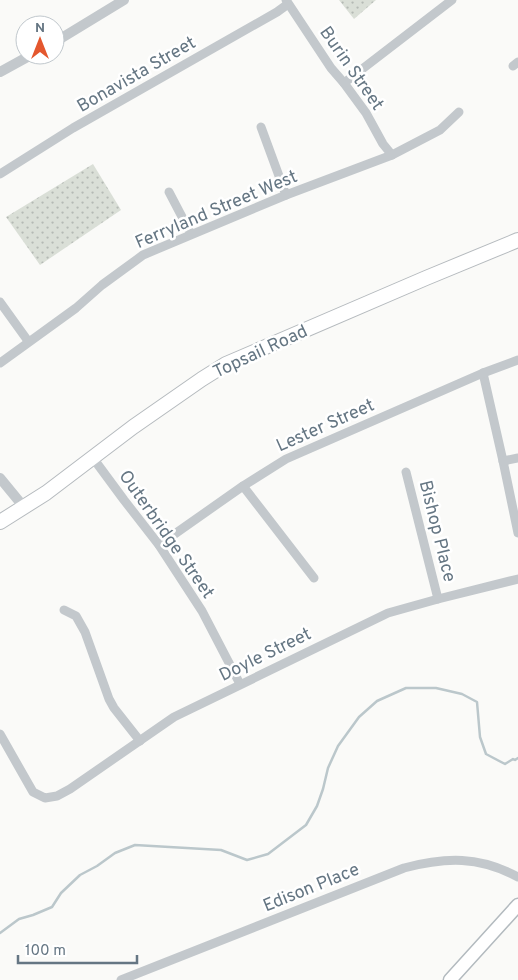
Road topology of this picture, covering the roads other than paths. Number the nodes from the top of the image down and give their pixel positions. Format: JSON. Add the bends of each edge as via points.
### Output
{"nodes":[{"id":1,"x":124,"y":0,"type":"edge"},
{"id":2,"x":452,"y":0,"type":"edge"},
{"id":3,"x":287,"y":2,"type":"edge"},
{"id":4,"x":65,"y":36,"type":"edge"},
{"id":5,"x":15,"y":64,"type":"edge"},
{"id":6,"x":0,"y":72,"type":"edge"},
{"id":7,"x":344,"y":83,"type":"junction"},
{"id":8,"x":459,"y":112,"type":"dead end"},
{"id":9,"x":261,"y":127,"type":"dead end"},
{"id":10,"x":392,"y":155,"type":"junction"},
{"id":11,"x":0,"y":174,"type":"edge"},
{"id":12,"x":169,"y":192,"type":"dead end"},
{"id":13,"x":286,"y":195,"type":"junction"},
{"id":14,"x":191,"y":234,"type":"junction"},
{"id":15,"x":518,"y":240,"type":"edge"},
{"id":16,"x":0,"y":302,"type":"edge"},
{"id":17,"x":28,"y":341,"type":"junction"},
{"id":18,"x":518,"y":360,"type":"edge"},
{"id":19,"x":0,"y":363,"type":"edge"},
{"id":20,"x":483,"y":373,"type":"junction"},
{"id":21,"x":93,"y":458,"type":"junction"},
{"id":22,"x":518,"y":458,"type":"edge"},
{"id":23,"x":503,"y":461,"type":"junction"},
{"id":24,"x":406,"y":472,"type":"dead end"},
{"id":25,"x":0,"y":478,"type":"edge"},
{"id":26,"x":243,"y":486,"type":"junction"},
{"id":27,"x":23,"y":506,"type":"junction"},
{"id":28,"x":0,"y":522,"type":"edge"},
{"id":29,"x":518,"y":533,"type":"edge"},
{"id":30,"x":159,"y":545,"type":"junction"},
{"id":31,"x":314,"y":578,"type":"dead end"},
{"id":32,"x":518,"y":579,"type":"edge"},
{"id":33,"x":438,"y":599,"type":"junction"},
{"id":34,"x":64,"y":610,"type":"dead end"},
{"id":35,"x":240,"y":684,"type":"junction"},
{"id":36,"x":0,"y":734,"type":"edge"},
{"id":37,"x":140,"y":741,"type":"junction"},
{"id":38,"x":518,"y":877,"type":"edge"},
{"id":39,"x":518,"y":905,"type":"edge"},
{"id":40,"x":457,"y":978,"type":"edge"},
{"id":41,"x":121,"y":980,"type":"edge"}],
"edges":[{"from":1,"to":4,"type":"street"},
{"from":2,"to":7,"type":"street"},
{"from":3,"to":7,"type":"street","name":"Burin Street"},
{"from":3,"to":11,"type":"street","name":"Bonavista Street","via":[[277,12],[73,128]]},
{"from":5,"to":6,"type":"street"},
{"from":7,"to":10,"type":"street","name":"Burin Street"},
{"from":8,"to":10,"type":"street","name":"Ferryland Street West","via":[[440,130]]},
{"from":9,"to":13,"type":"street"},
{"from":10,"to":13,"type":"street","name":"Ferryland Street West"},
{"from":12,"to":14,"type":"street"},
{"from":13,"to":14,"type":"street","name":"Ferryland Street West"},
{"from":14,"to":17,"type":"street","name":"Ferryland Street West","via":[[143,255]]},
{"from":15,"to":21,"type":"main road","name":"Topsail Road","via":[[226,364]]},
{"from":16,"to":17,"type":"street"},
{"from":17,"to":19,"type":"street","name":"Ferryland Street West"},
{"from":18,"to":20,"type":"street","name":"Lester Street"},
{"from":20,"to":23,"type":"street"},
{"from":20,"to":26,"type":"street","name":"Lester Street","via":[[286,459]]},
{"from":21,"to":27,"type":"main road","name":"Topsail Road"},
{"from":21,"to":30,"type":"street","name":"Outerbridge Street"},
{"from":22,"to":23,"type":"street"},
{"from":23,"to":29,"type":"street"},
{"from":24,"to":33,"type":"street","name":"Bishop Place"},
{"from":25,"to":27,"type":"street"},
{"from":26,"to":30,"type":"street","name":"Lester Street"},
{"from":26,"to":31,"type":"street"},
{"from":27,"to":28,"type":"main road","name":"Topsail Road"},
{"from":30,"to":35,"type":"street","name":"Outerbridge Street","via":[[202,611]]},
{"from":32,"to":33,"type":"street","name":"Doyle Street"},
{"from":33,"to":35,"type":"street","name":"Doyle Street","via":[[388,612]]},
{"from":34,"to":37,"type":"street","via":[[76,616],[109,699]]},
{"from":35,"to":37,"type":"street","name":"Doyle Street","via":[[174,717]]},
{"from":36,"to":37,"type":"street","name":"Doyle Street","via":[[33,792],[45,798],[70,789]]},
{"from":38,"to":41,"type":"street","name":"Edison Place","via":[[479,862],[426,862],[395,871]]},
{"from":39,"to":40,"type":"main road"}]}
